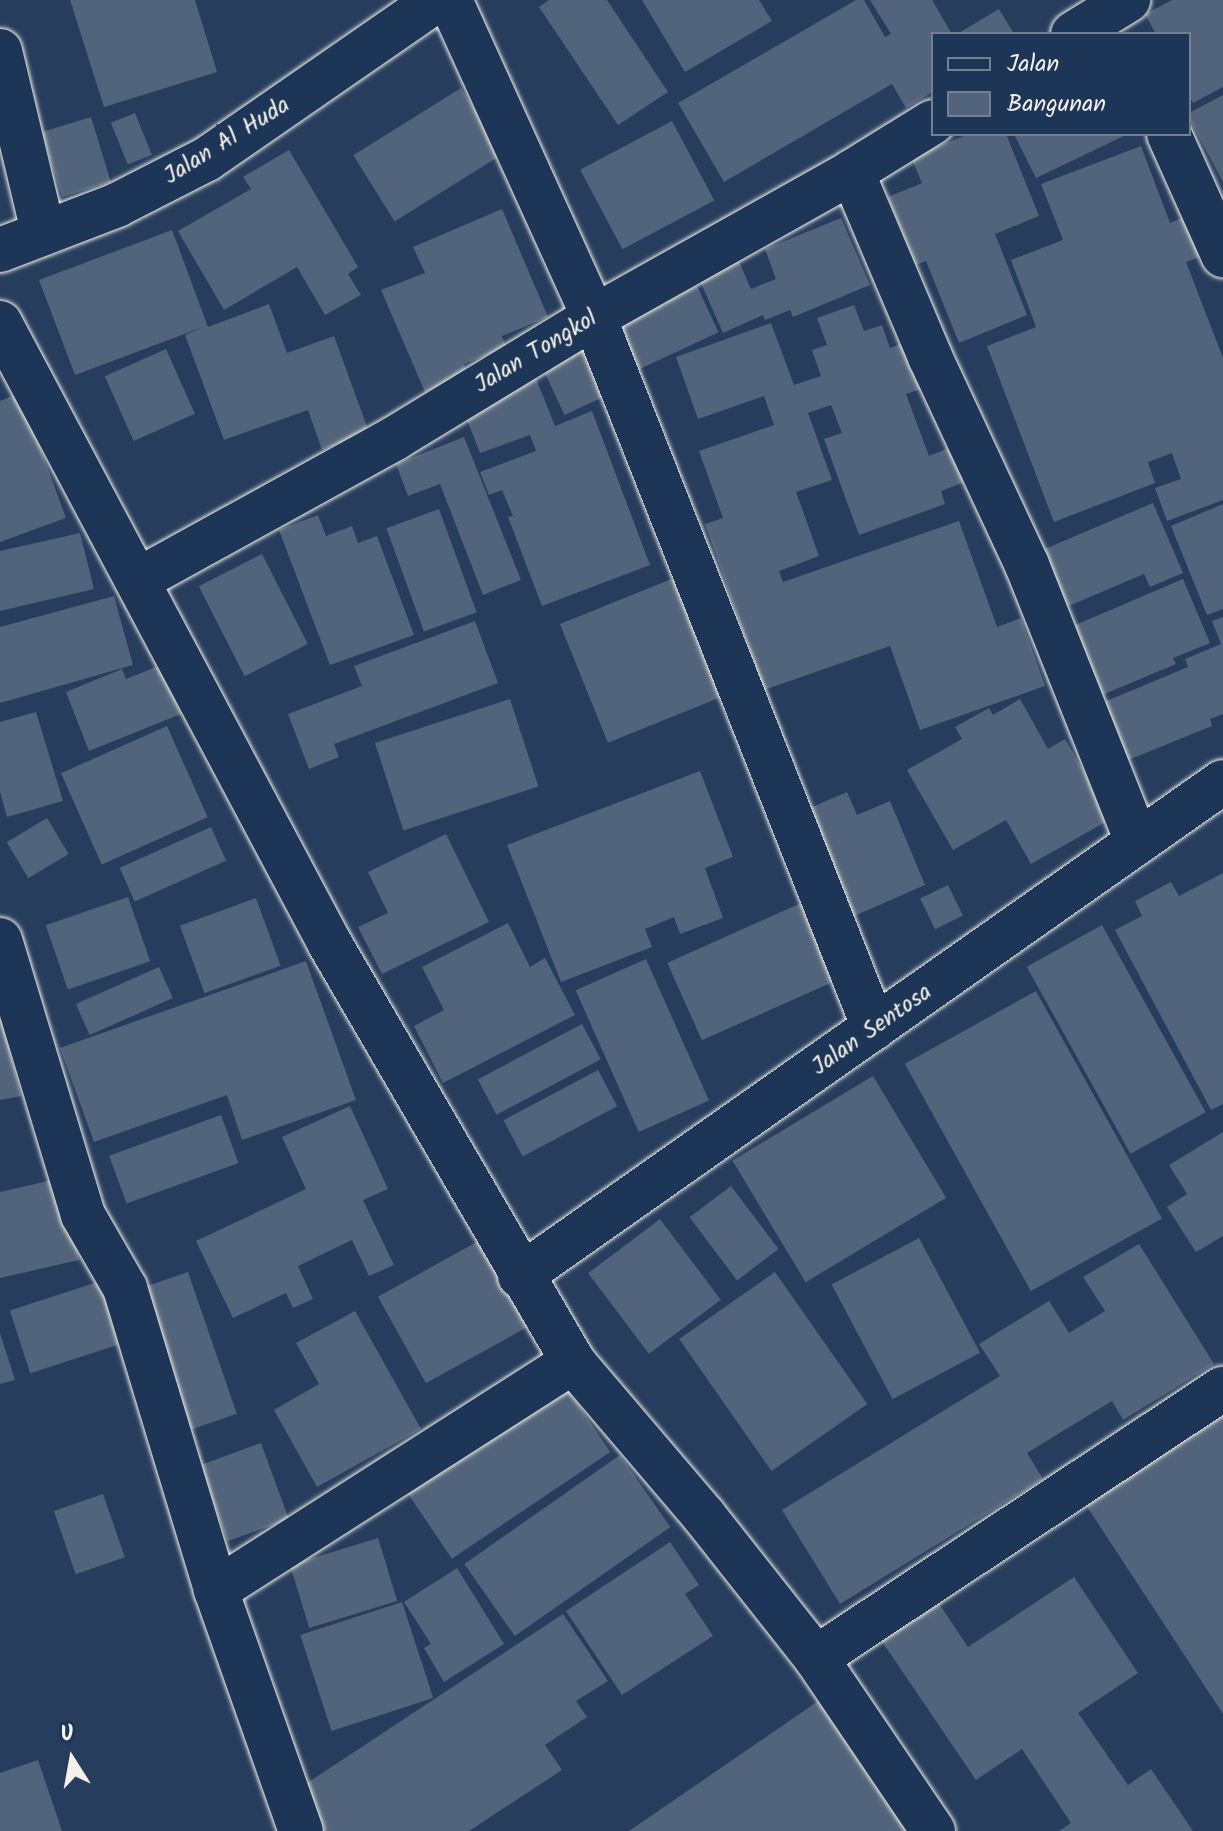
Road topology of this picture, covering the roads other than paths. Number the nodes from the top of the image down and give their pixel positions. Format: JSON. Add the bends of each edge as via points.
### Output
{"nodes":[{"id":1,"x":437,"y":0,"type":"edge"},
{"id":2,"x":450,"y":0,"type":"edge"},
{"id":3,"x":1122,"y":14,"type":"edge"},
{"id":4,"x":1078,"y":32,"type":"edge"},
{"id":5,"x":0,"y":51,"type":"edge"},
{"id":6,"x":931,"y":123,"type":"edge"},
{"id":7,"x":1170,"y":136,"type":"edge"},
{"id":8,"x":852,"y":172,"type":"junction"},
{"id":9,"x":43,"y":231,"type":"junction"},
{"id":10,"x":0,"y":250,"type":"edge"},
{"id":11,"x":1223,"y":255,"type":"edge"},
{"id":12,"x":594,"y":317,"type":"junction"},
{"id":13,"x":0,"y":323,"type":"edge"},
{"id":14,"x":138,"y":580,"type":"junction"},
{"id":15,"x":1223,"y":782,"type":"edge"},
{"id":16,"x":1137,"y":842,"type":"junction"},
{"id":17,"x":0,"y":940,"type":"edge"},
{"id":18,"x":874,"y":1028,"type":"junction"},
{"id":19,"x":520,"y":1276,"type":"junction"},
{"id":20,"x":573,"y":1362,"type":"junction"},
{"id":21,"x":1223,"y":1389,"type":"edge"},
{"id":22,"x":216,"y":1590,"type":"junction"},
{"id":23,"x":816,"y":1658,"type":"junction"},
{"id":24,"x":301,"y":1831,"type":"edge"},
{"id":25,"x":933,"y":1831,"type":"edge"}],
"edges":[{"from":1,"to":9,"type":"street","name":"Jalan Al Huda","via":[[207,159],[117,205]]},
{"from":2,"to":12,"type":"street"},
{"from":3,"to":4,"type":"street"},
{"from":5,"to":9,"type":"street"},
{"from":6,"to":8,"type":"street","name":"Jalan Tongkol"},
{"from":7,"to":11,"type":"street"},
{"from":8,"to":12,"type":"street","name":"Jalan Tongkol"},
{"from":8,"to":16,"type":"street","via":[[930,357],[1027,565]]},
{"from":9,"to":10,"type":"street","name":"Jalan Al Huda"},
{"from":12,"to":14,"type":"street","name":"Jalan Tongkol","via":[[395,438]]},
{"from":12,"to":18,"type":"street"},
{"from":13,"to":14,"type":"street"},
{"from":14,"to":19,"type":"street","via":[[330,944]]},
{"from":15,"to":16,"type":"street","name":"Jalan Sentosa"},
{"from":16,"to":18,"type":"street","name":"Jalan Sentosa"},
{"from":17,"to":22,"type":"street","via":[[83,1215],[125,1288]]},
{"from":18,"to":19,"type":"street","name":"Jalan Sentosa"},
{"from":19,"to":20,"type":"street"},
{"from":20,"to":22,"type":"street"},
{"from":20,"to":23,"type":"street"},
{"from":21,"to":23,"type":"street"},
{"from":22,"to":24,"type":"street"},
{"from":23,"to":25,"type":"street"}]}
